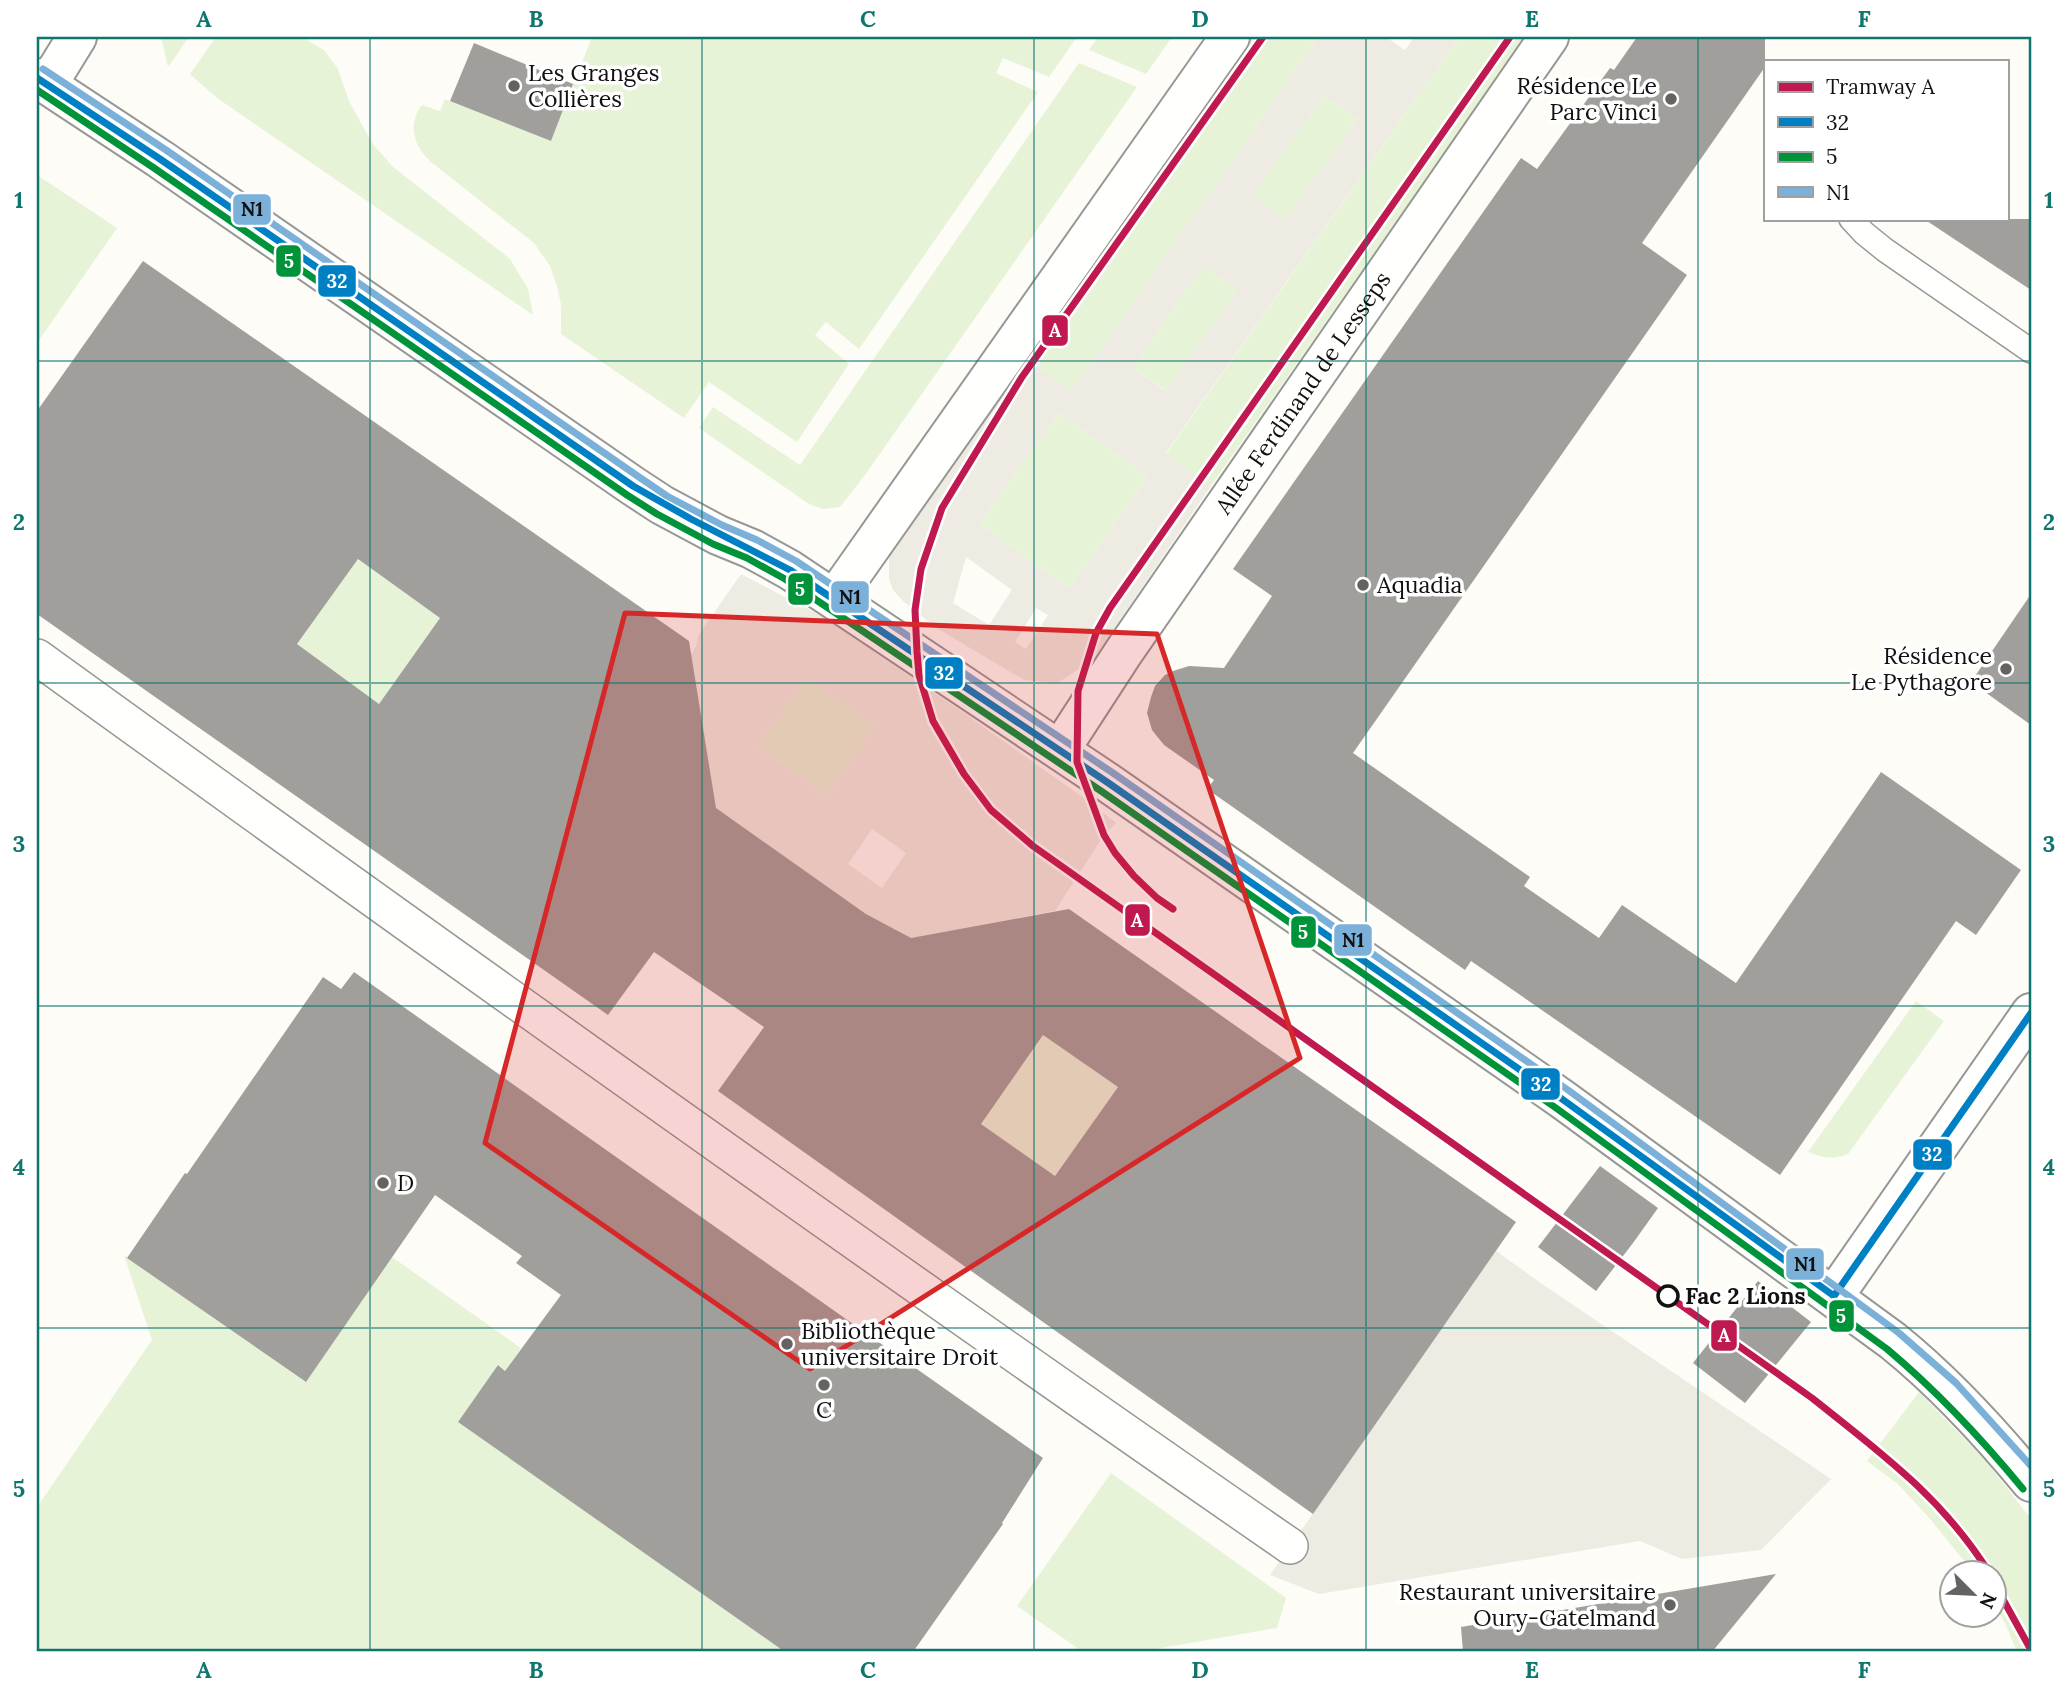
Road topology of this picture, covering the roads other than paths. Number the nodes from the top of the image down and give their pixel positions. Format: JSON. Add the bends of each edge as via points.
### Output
{"nodes":[{"id":1,"x":77,"y":37,"type":"edge"},
{"id":2,"x":1230,"y":37,"type":"edge"},
{"id":3,"x":1549,"y":37,"type":"edge"},
{"id":4,"x":41,"y":89,"type":"edge"},
{"id":5,"x":1852,"y":220,"type":"edge"},
{"id":6,"x":2031,"y":351,"type":"edge"},
{"id":7,"x":835,"y":598,"type":"junction"},
{"id":8,"x":37,"y":657,"type":"edge"},
{"id":9,"x":1060,"y":750,"type":"junction"},
{"id":10,"x":2031,"y":1013,"type":"edge"},
{"id":11,"x":1834,"y":1296,"type":"junction"},
{"id":12,"x":2031,"y":1482,"type":"edge"},
{"id":13,"x":1290,"y":1546,"type":"dead end"}],
"edges":[{"from":1,"to":4,"type":"street"},
{"from":2,"to":7,"type":"street"},
{"from":3,"to":9,"type":"street","name":"Allée Ferdinand de Lesseps"},
{"from":4,"to":7,"type":"street","via":[[160,159],[633,486]]},
{"from":5,"to":6,"type":"lane","via":[[1885,250]]},
{"from":7,"to":9,"type":"street"},
{"from":8,"to":13,"type":"street","via":[[349,883]]},
{"from":9,"to":11,"type":"street","via":[[1562,1099]]},
{"from":10,"to":11,"type":"street"},
{"from":11,"to":12,"type":"street","via":[[1923,1365],[1998,1441]]}]}
